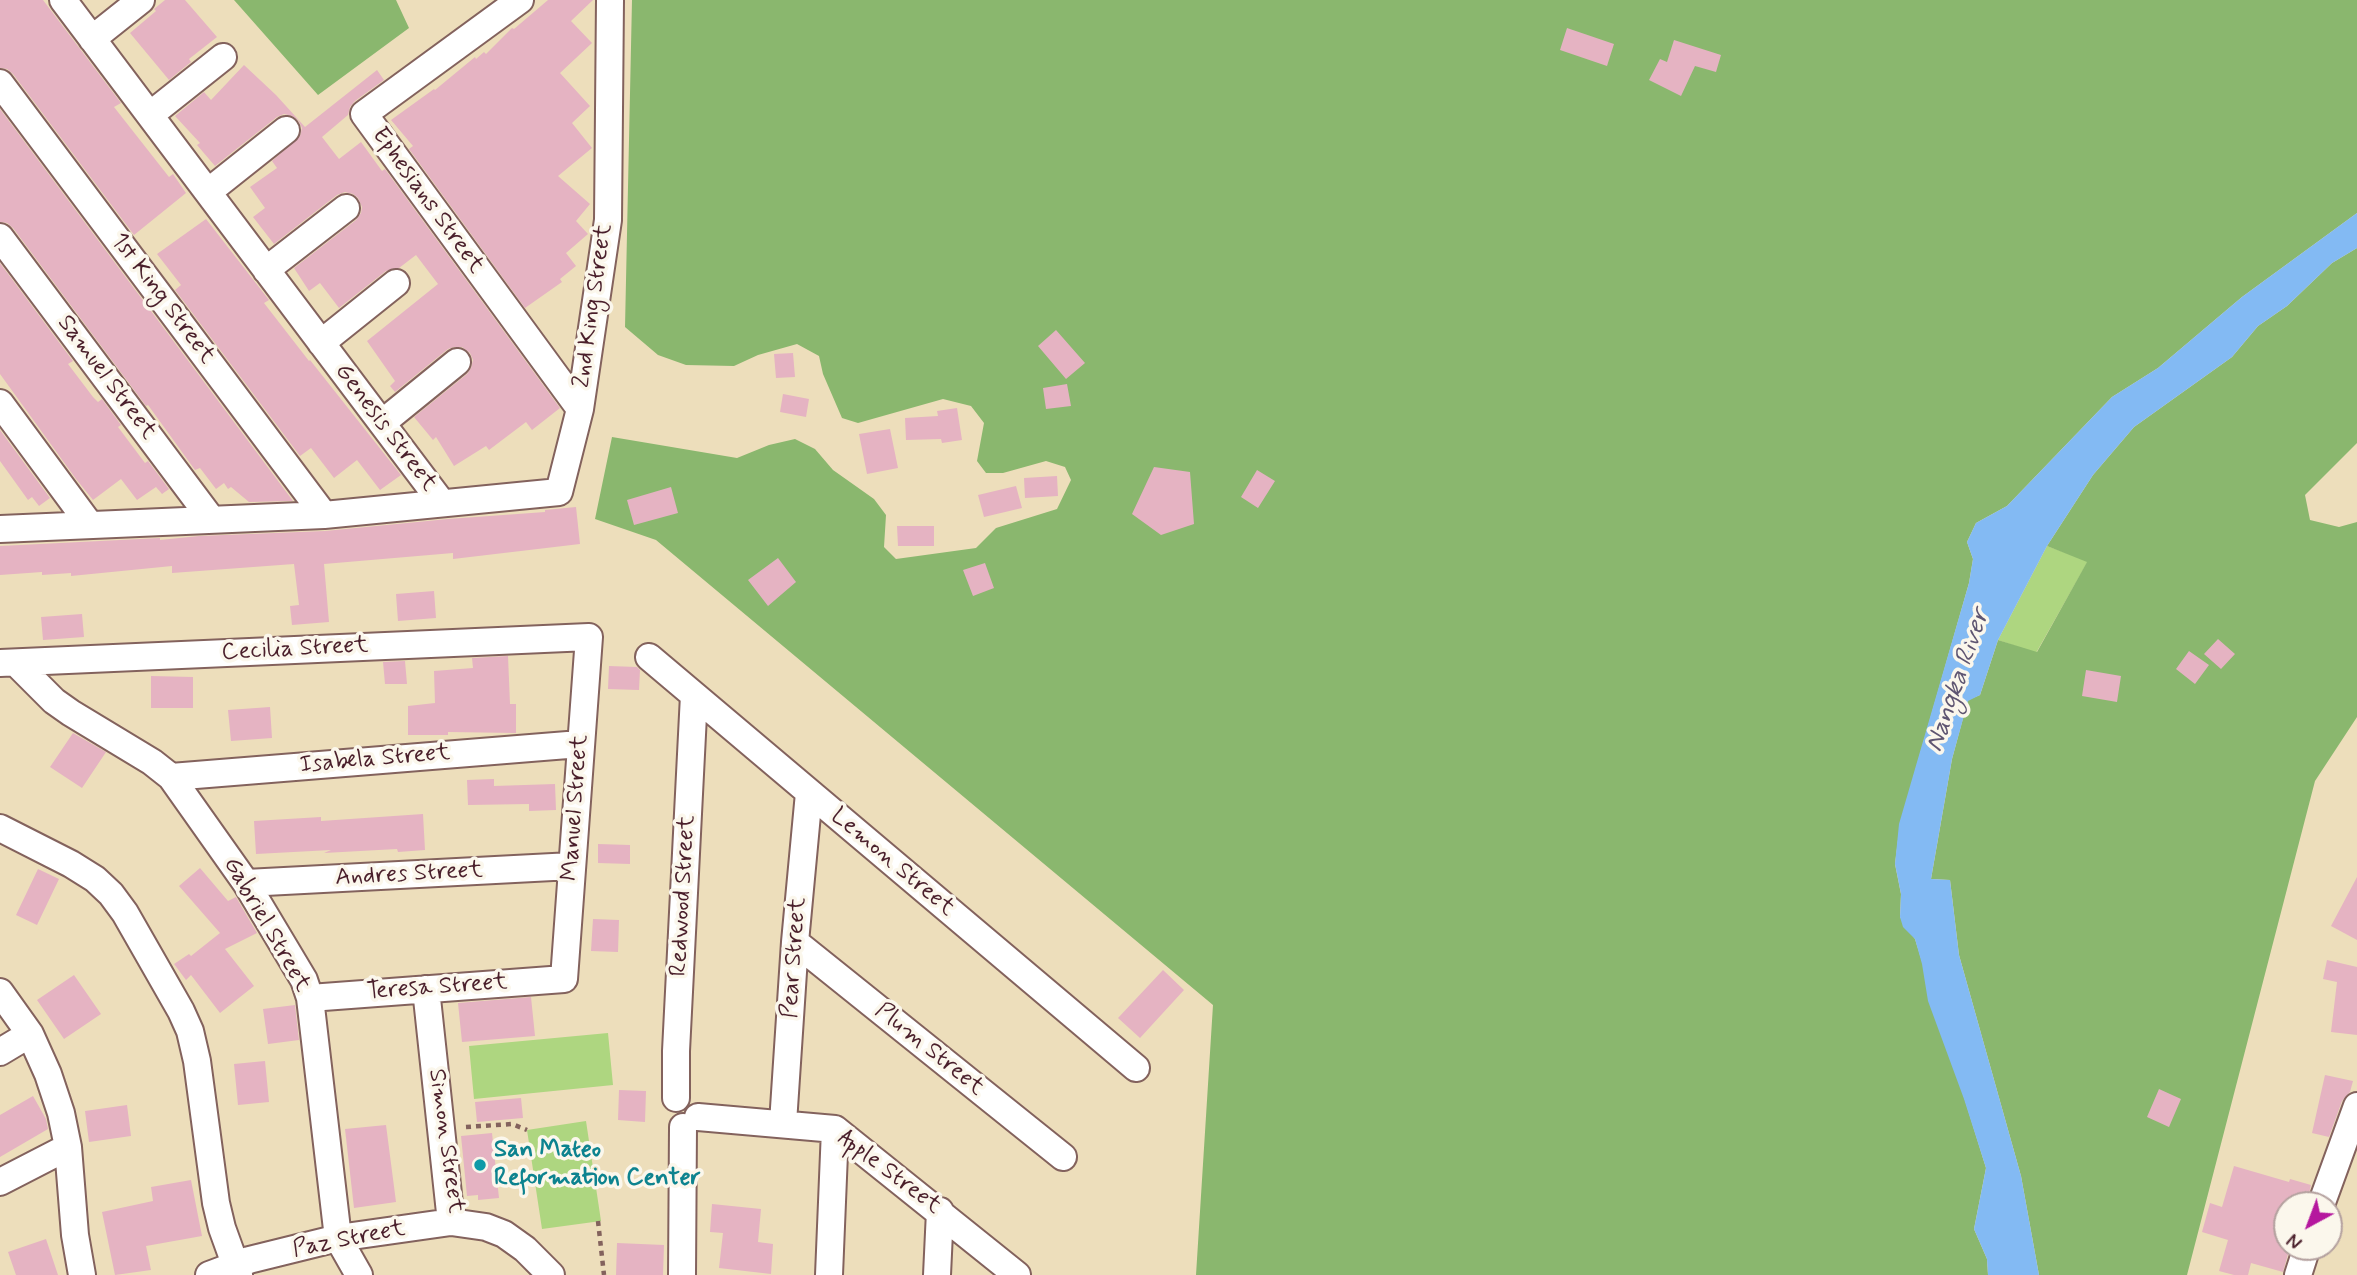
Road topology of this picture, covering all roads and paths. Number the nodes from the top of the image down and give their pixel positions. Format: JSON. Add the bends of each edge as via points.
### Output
{"nodes":[{"id":1,"x":63,"y":0,"type":"edge"},
{"id":2,"x":141,"y":0,"type":"edge"},
{"id":3,"x":520,"y":0,"type":"edge"},
{"id":4,"x":610,"y":0,"type":"edge"},
{"id":5,"x":92,"y":39,"type":"junction"},
{"id":6,"x":223,"y":57,"type":"dead end"},
{"id":7,"x":0,"y":83,"type":"edge"},
{"id":8,"x":150,"y":115,"type":"junction"},
{"id":9,"x":286,"y":130,"type":"dead end"},
{"id":10,"x":208,"y":192,"type":"junction"},
{"id":11,"x":346,"y":208,"type":"dead end"},
{"id":12,"x":0,"y":237,"type":"edge"},
{"id":13,"x":266,"y":270,"type":"junction"},
{"id":14,"x":396,"y":283,"type":"dead end"},
{"id":15,"x":321,"y":343,"type":"junction"},
{"id":16,"x":457,"y":362,"type":"dead end"},
{"id":17,"x":0,"y":403,"type":"edge"},
{"id":18,"x":580,"y":409,"type":"junction"},
{"id":19,"x":382,"y":424,"type":"junction"},
{"id":20,"x":442,"y":502,"type":"junction"},
{"id":21,"x":324,"y":515,"type":"junction"},
{"id":22,"x":212,"y":520,"type":"junction"},
{"id":23,"x":90,"y":525,"type":"junction"},
{"id":24,"x":0,"y":529,"type":"edge"},
{"id":25,"x":589,"y":637,"type":"joint"},
{"id":26,"x":649,"y":657,"type":"dead end"},
{"id":27,"x":8,"y":663,"type":"edge"},
{"id":28,"x":694,"y":695,"type":"junction"},
{"id":29,"x":580,"y":744,"type":"junction"},
{"id":30,"x":171,"y":777,"type":"junction"},
{"id":31,"x":809,"y":793,"type":"junction"},
{"id":32,"x":0,"y":828,"type":"edge"},
{"id":33,"x":572,"y":866,"type":"junction"},
{"id":34,"x":246,"y":883,"type":"junction"},
{"id":35,"x":794,"y":942,"type":"junction"},
{"id":36,"x":564,"y":979,"type":"joint"},
{"id":37,"x":426,"y":989,"type":"junction"},
{"id":38,"x":0,"y":992,"type":"edge"},
{"id":39,"x":310,"y":998,"type":"junction"},
{"id":40,"x":30,"y":1034,"type":"junction"},
{"id":41,"x":0,"y":1052,"type":"edge"},
{"id":42,"x":1136,"y":1068,"type":"dead end"},
{"id":43,"x":2357,"y":1106,"type":"edge"},
{"id":44,"x":691,"y":1122,"type":"junction"},
{"id":45,"x":783,"y":1123,"type":"junction"},
{"id":46,"x":459,"y":1128,"type":"dead end"},
{"id":47,"x":835,"y":1129,"type":"junction"},
{"id":48,"x":527,"y":1130,"type":"dead end"},
{"id":49,"x":68,"y":1147,"type":"junction"},
{"id":50,"x":1063,"y":1157,"type":"dead end"},
{"id":51,"x":0,"y":1182,"type":"edge"},
{"id":52,"x":2326,"y":1191,"type":"edge"},
{"id":53,"x":940,"y":1212,"type":"junction"},
{"id":54,"x":598,"y":1221,"type":"dead end"},
{"id":55,"x":451,"y":1222,"type":"junction"},
{"id":56,"x":338,"y":1238,"type":"junction"},
{"id":57,"x":236,"y":1270,"type":"edge"},
{"id":58,"x":82,"y":1275,"type":"edge"},
{"id":59,"x":209,"y":1275,"type":"edge"},
{"id":60,"x":359,"y":1275,"type":"edge"},
{"id":61,"x":551,"y":1275,"type":"edge"},
{"id":62,"x":604,"y":1275,"type":"edge"},
{"id":63,"x":682,"y":1275,"type":"edge"},
{"id":64,"x":829,"y":1275,"type":"edge"},
{"id":65,"x":937,"y":1275,"type":"edge"},
{"id":66,"x":1017,"y":1275,"type":"edge"}],
"edges":[{"from":1,"to":5,"type":"street","name":"Genesis Street"},
{"from":2,"to":5,"type":"street"},
{"from":3,"to":18,"type":"street","name":"Ephesians Street","via":[[364,114]]},
{"from":4,"to":18,"type":"street","name":"2nd King Street","via":[[608,220]]},
{"from":5,"to":8,"type":"street","name":"Genesis Street"},
{"from":6,"to":8,"type":"street"},
{"from":7,"to":21,"type":"street","name":"1st King Street"},
{"from":8,"to":10,"type":"street","name":"Genesis Street"},
{"from":9,"to":10,"type":"street"},
{"from":10,"to":13,"type":"street","name":"Genesis Street"},
{"from":11,"to":13,"type":"street"},
{"from":12,"to":22,"type":"street","name":"Samuel Street"},
{"from":13,"to":15,"type":"street","name":"Genesis Street"},
{"from":14,"to":15,"type":"street"},
{"from":15,"to":19,"type":"street","name":"Genesis Street"},
{"from":16,"to":19,"type":"street"},
{"from":17,"to":23,"type":"street"},
{"from":18,"to":20,"type":"street","name":"2nd King Street","via":[[559,492]]},
{"from":19,"to":20,"type":"street","name":"Genesis Street"},
{"from":20,"to":21,"type":"street","name":"Genesis Street"},
{"from":21,"to":22,"type":"street","name":"Genesis Street"},
{"from":22,"to":23,"type":"street","name":"Genesis Street"},
{"from":23,"to":24,"type":"street","name":"Genesis Street"},
{"from":25,"to":27,"type":"street","name":"Cecilia Street"},
{"from":25,"to":29,"type":"street","name":"Manuel Street"},
{"from":26,"to":28,"type":"street","name":"Lemon Street"},
{"from":27,"to":30,"type":"street","name":"Gabriel Street","via":[[71,713]]},
{"from":28,"to":31,"type":"street","name":"Lemon Street"},
{"from":28,"to":44,"type":"street","name":"Redwood Street","via":[[676,1051],[676,1098],[690,1097],[699,1109]]},
{"from":29,"to":30,"type":"street","name":"Isabela Street"},
{"from":29,"to":33,"type":"street","name":"Manuel Street"},
{"from":30,"to":34,"type":"street","name":"Gabriel Street"},
{"from":31,"to":35,"type":"street","name":"Pear Street"},
{"from":31,"to":42,"type":"street","name":"Lemon Street"},
{"from":32,"to":57,"type":"street","via":[[71,864],[111,894],[181,1011],[197,1061],[216,1203]]},
{"from":33,"to":34,"type":"street","name":"Andres Street"},
{"from":33,"to":36,"type":"street","name":"Manuel Street"},
{"from":34,"to":39,"type":"street","name":"Gabriel Street","via":[[304,980]]},
{"from":35,"to":45,"type":"street","name":"Pear Street"},
{"from":35,"to":50,"type":"street","name":"Plum Street"},
{"from":36,"to":37,"type":"street","name":"Teresa Street"},
{"from":37,"to":39,"type":"street","name":"Teresa Street"},
{"from":37,"to":55,"type":"street","name":"Simon Street"},
{"from":38,"to":40,"type":"street"},
{"from":39,"to":56,"type":"street","name":"Gabriel Street"},
{"from":40,"to":41,"type":"street"},
{"from":40,"to":49,"type":"street","via":[[52,1087]]},
{"from":43,"to":52,"type":"street"},
{"from":44,"to":45,"type":"street","name":"Apple Street"},
{"from":44,"to":63,"type":"street"},
{"from":45,"to":47,"type":"street","name":"Apple Street"},
{"from":46,"to":48,"type":"path","via":[[512,1124]]},
{"from":47,"to":53,"type":"street","name":"Apple Street"},
{"from":47,"to":64,"type":"street"},
{"from":49,"to":51,"type":"street"},
{"from":49,"to":58,"type":"street"},
{"from":53,"to":65,"type":"street"},
{"from":53,"to":66,"type":"street","name":"Apple Street"},
{"from":54,"to":62,"type":"path"},
{"from":55,"to":56,"type":"street","name":"Paz Street"},
{"from":55,"to":61,"type":"street","name":"Simon Street","via":[[504,1234]]},
{"from":56,"to":57,"type":"street","name":"Paz Street"},
{"from":56,"to":60,"type":"street","name":"Gabriel Street"},
{"from":57,"to":59,"type":"street","name":"Paz Street"}]}
